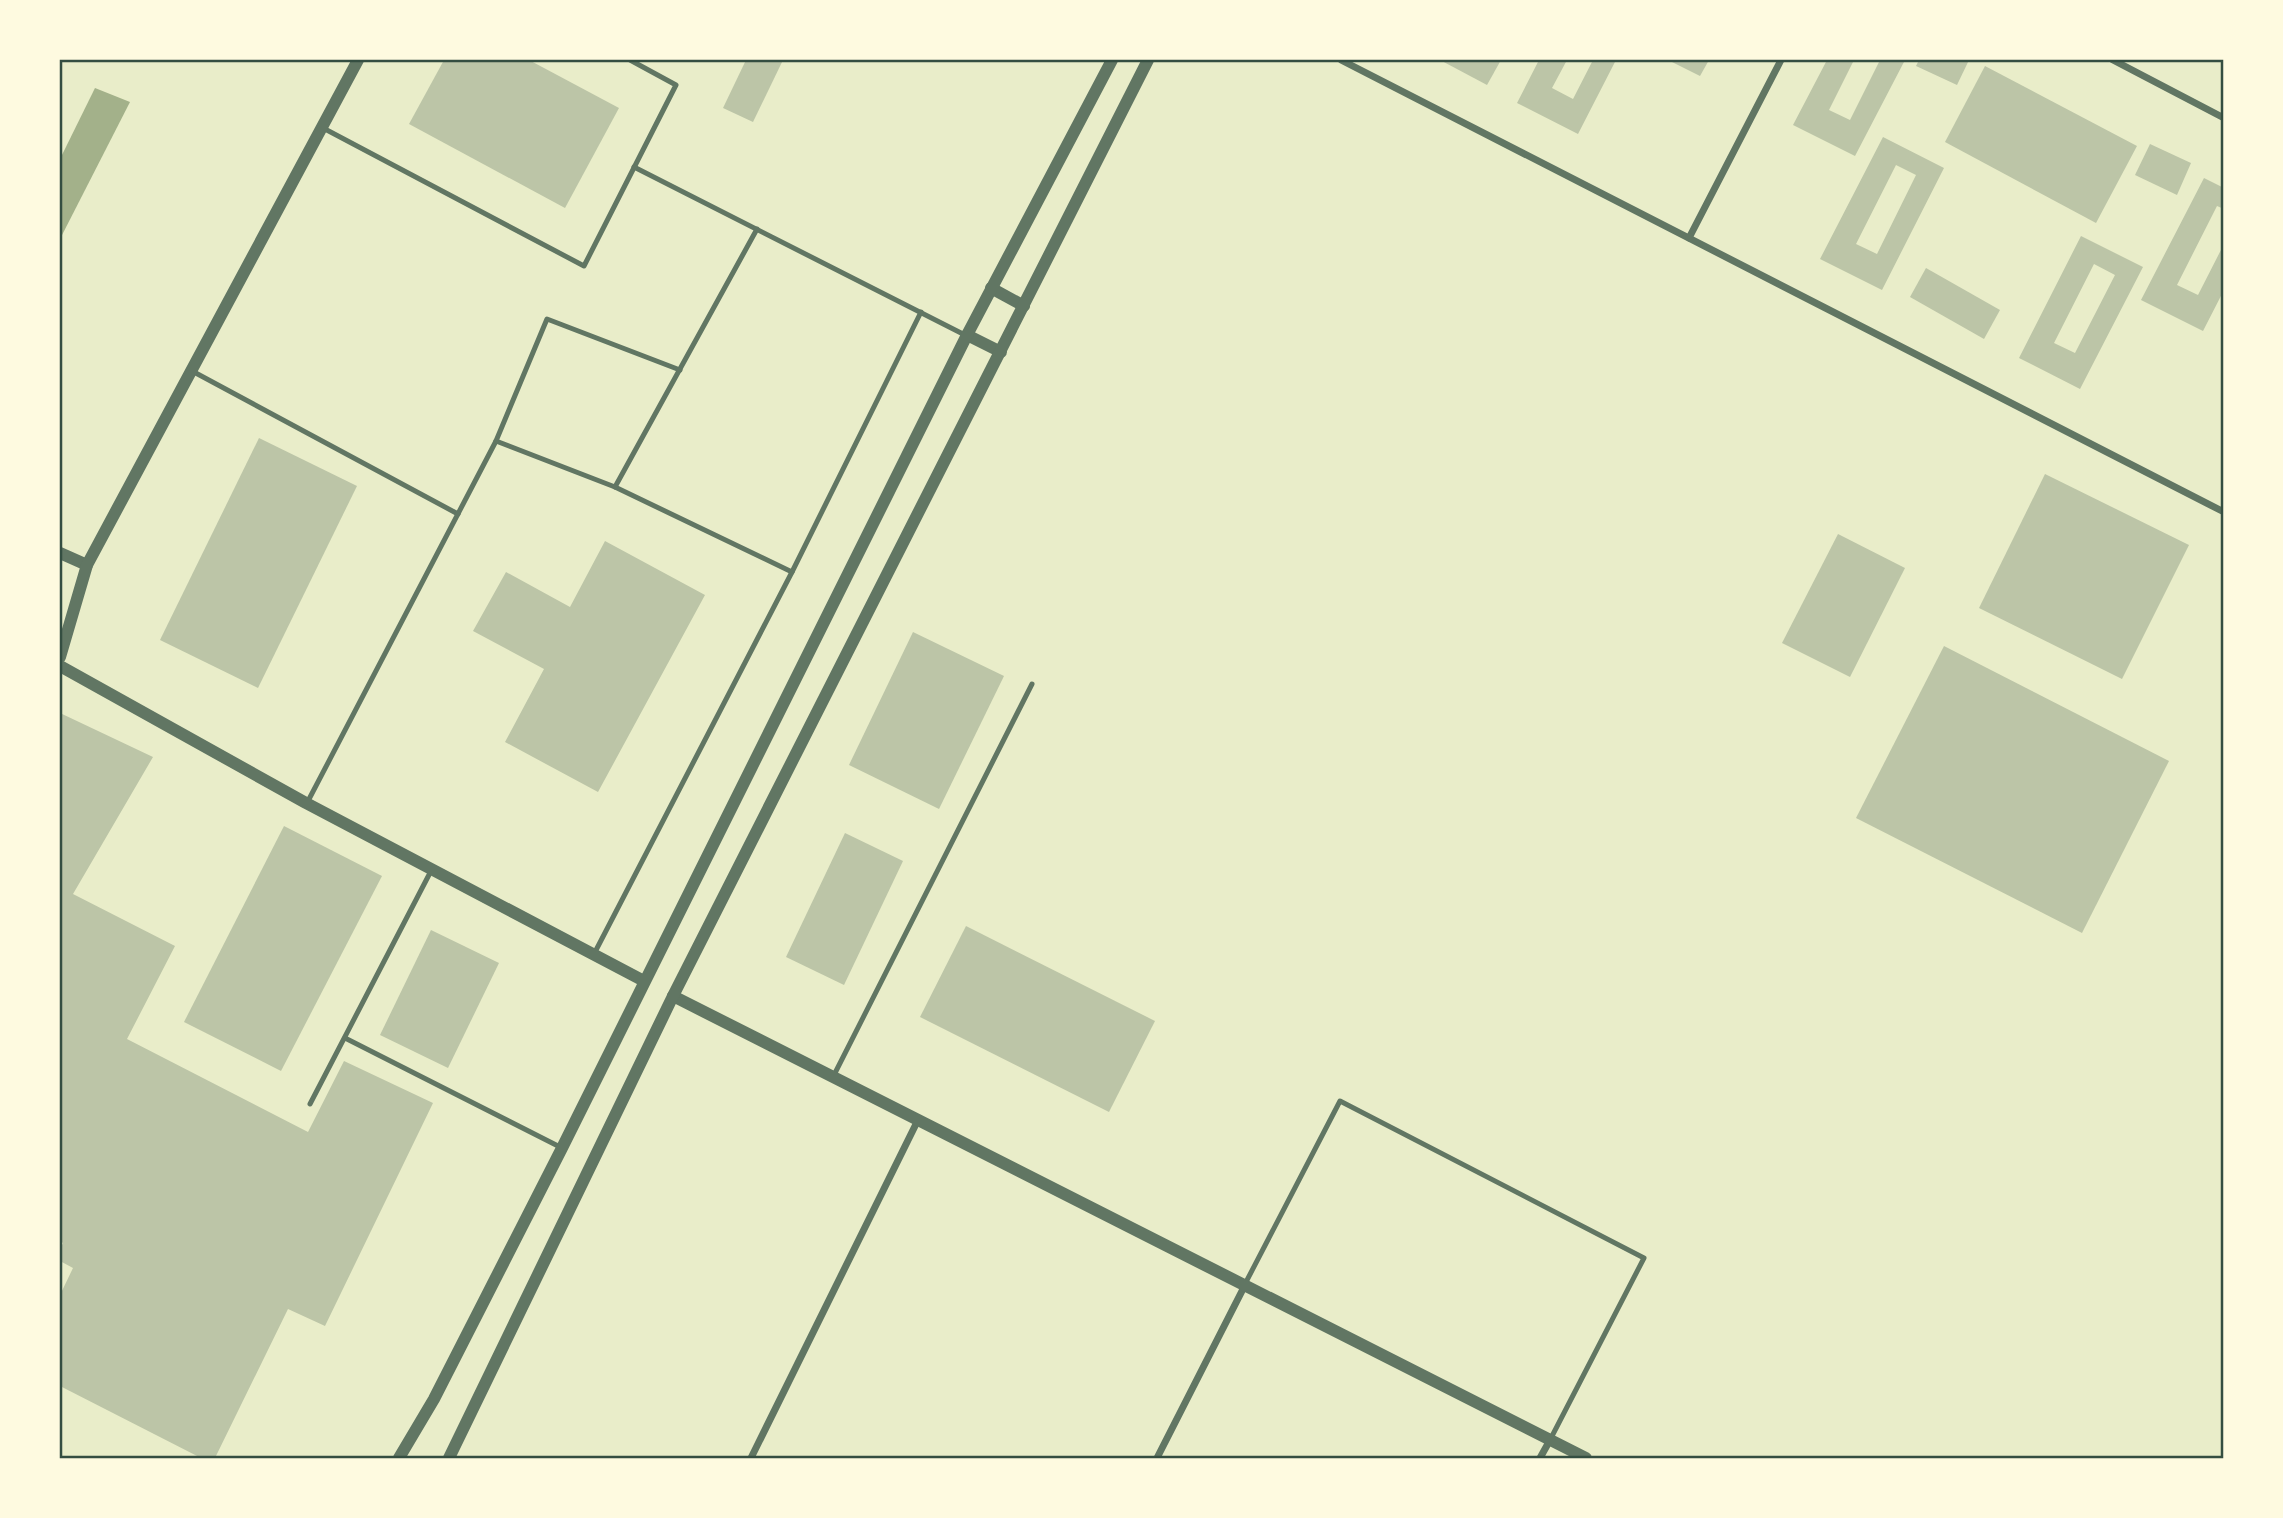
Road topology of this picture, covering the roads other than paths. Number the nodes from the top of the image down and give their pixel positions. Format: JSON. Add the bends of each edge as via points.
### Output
{"nodes":[{"id":1,"x":358,"y":60,"type":"edge"},
{"id":2,"x":630,"y":60,"type":"edge"},
{"id":3,"x":1112,"y":60,"type":"edge"},
{"id":4,"x":1148,"y":60,"type":"edge"},
{"id":5,"x":1341,"y":60,"type":"edge"},
{"id":6,"x":1781,"y":60,"type":"edge"},
{"id":7,"x":2113,"y":60,"type":"edge"},
{"id":8,"x":2224,"y":118,"type":"edge"},
{"id":9,"x":323,"y":128,"type":"junction"},
{"id":10,"x":634,"y":167,"type":"junction"},
{"id":11,"x":757,"y":229,"type":"junction"},
{"id":12,"x":1689,"y":238,"type":"junction"},
{"id":13,"x":991,"y":289,"type":"junction"},
{"id":14,"x":1024,"y":306,"type":"junction"},
{"id":15,"x":921,"y":312,"type":"junction"},
{"id":16,"x":967,"y":335,"type":"junction"},
{"id":17,"x":1001,"y":352,"type":"junction"},
{"id":18,"x":680,"y":370,"type":"junction"},
{"id":19,"x":192,"y":371,"type":"junction"},
{"id":20,"x":496,"y":441,"type":"junction"},
{"id":21,"x":615,"y":487,"type":"junction"},
{"id":22,"x":2224,"y":512,"type":"edge"},
{"id":23,"x":457,"y":514,"type":"junction"},
{"id":24,"x":60,"y":553,"type":"edge"},
{"id":25,"x":87,"y":565,"type":"junction"},
{"id":26,"x":792,"y":572,"type":"junction"},
{"id":27,"x":60,"y":657,"type":"edge"},
{"id":28,"x":60,"y":666,"type":"edge"},
{"id":29,"x":1032,"y":684,"type":"dead end"},
{"id":30,"x":306,"y":803,"type":"junction"},
{"id":31,"x":432,"y":869,"type":"junction"},
{"id":32,"x":594,"y":954,"type":"junction"},
{"id":33,"x":644,"y":981,"type":"junction"},
{"id":34,"x":673,"y":996,"type":"junction"},
{"id":35,"x":345,"y":1038,"type":"junction"},
{"id":36,"x":834,"y":1077,"type":"junction"},
{"id":37,"x":310,"y":1104,"type":"dead end"},
{"id":38,"x":917,"y":1122,"type":"junction"},
{"id":39,"x":562,"y":1148,"type":"junction"},
{"id":40,"x":1244,"y":1287,"type":"junction"},
{"id":41,"x":1550,"y":1440,"type":"junction"},
{"id":42,"x":399,"y":1458,"type":"edge"},
{"id":43,"x":449,"y":1458,"type":"edge"},
{"id":44,"x":751,"y":1458,"type":"edge"},
{"id":45,"x":1157,"y":1458,"type":"edge"},
{"id":46,"x":1540,"y":1458,"type":"edge"},
{"id":47,"x":1586,"y":1458,"type":"edge"}],
"edges":[{"from":1,"to":9,"type":"street"},
{"from":2,"to":10,"type":"lane","via":[[676,85]]},
{"from":3,"to":13,"type":"street"},
{"from":4,"to":14,"type":"street"},
{"from":5,"to":12,"type":"street"},
{"from":6,"to":12,"type":"street"},
{"from":7,"to":8,"type":"street"},
{"from":9,"to":10,"type":"lane","via":[[584,266]]},
{"from":9,"to":19,"type":"street"},
{"from":10,"to":11,"type":"lane"},
{"from":11,"to":15,"type":"lane"},
{"from":11,"to":18,"type":"lane"},
{"from":12,"to":22,"type":"street"},
{"from":13,"to":14,"type":"street"},
{"from":13,"to":16,"type":"street"},
{"from":14,"to":17,"type":"street"},
{"from":15,"to":16,"type":"lane"},
{"from":15,"to":26,"type":"lane"},
{"from":16,"to":17,"type":"street"},
{"from":16,"to":33,"type":"street"},
{"from":17,"to":34,"type":"street"},
{"from":18,"to":20,"type":"lane","via":[[547,319]]},
{"from":18,"to":21,"type":"lane"},
{"from":19,"to":23,"type":"lane"},
{"from":19,"to":25,"type":"street"},
{"from":20,"to":21,"type":"lane"},
{"from":20,"to":23,"type":"lane"},
{"from":21,"to":26,"type":"lane"},
{"from":23,"to":30,"type":"lane"},
{"from":24,"to":25,"type":"street"},
{"from":25,"to":27,"type":"street"},
{"from":26,"to":32,"type":"lane"},
{"from":28,"to":30,"type":"street"},
{"from":29,"to":36,"type":"lane"},
{"from":30,"to":31,"type":"street"},
{"from":31,"to":32,"type":"street"},
{"from":31,"to":35,"type":"lane"},
{"from":32,"to":33,"type":"street"},
{"from":33,"to":39,"type":"street"},
{"from":34,"to":36,"type":"street"},
{"from":34,"to":43,"type":"street"},
{"from":35,"to":37,"type":"lane"},
{"from":35,"to":39,"type":"lane"},
{"from":36,"to":38,"type":"street"},
{"from":38,"to":40,"type":"street"},
{"from":38,"to":44,"type":"street"},
{"from":39,"to":42,"type":"street","via":[[434,1399]]},
{"from":40,"to":41,"type":"street"},
{"from":40,"to":41,"type":"lane","via":[[1340,1101],[1644,1258]]},
{"from":40,"to":45,"type":"street"},
{"from":41,"to":46,"type":"street"},
{"from":41,"to":47,"type":"street"}]}
